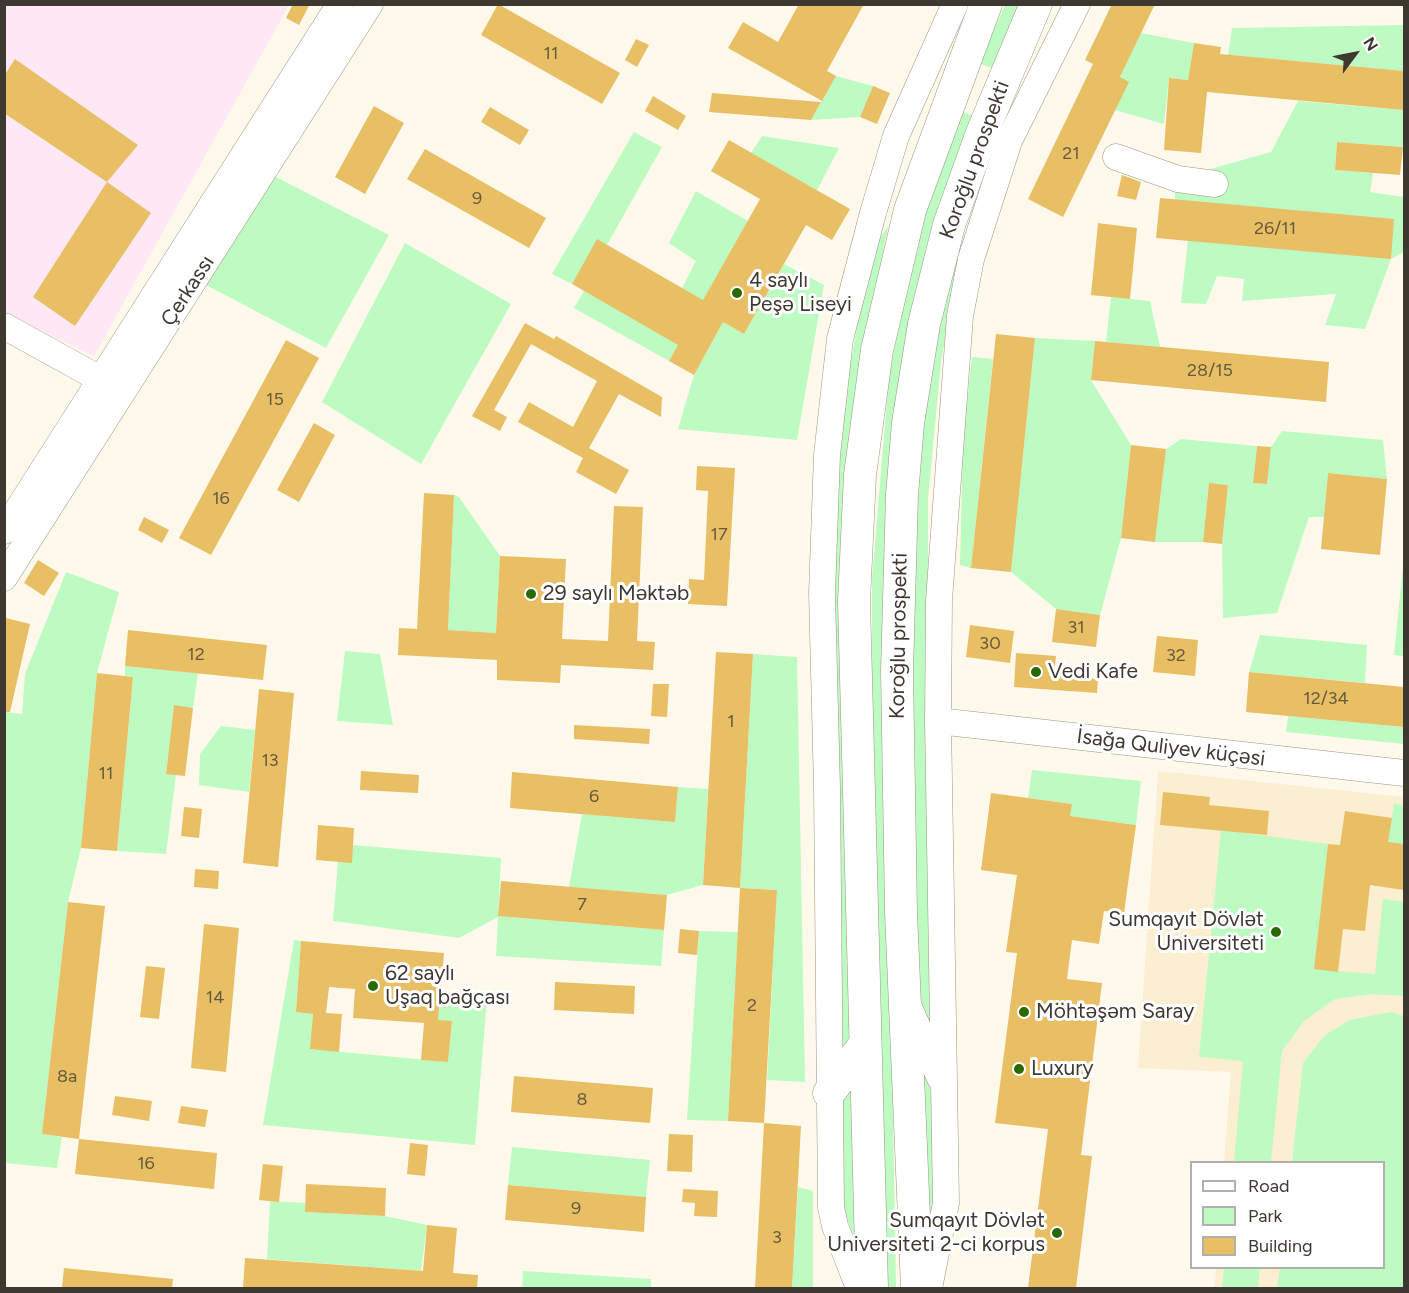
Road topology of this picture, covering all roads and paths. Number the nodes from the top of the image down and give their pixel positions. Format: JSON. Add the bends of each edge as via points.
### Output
{"nodes":[{"id":1,"x":340,"y":4,"type":"edge"},
{"id":2,"x":370,"y":4,"type":"edge"},
{"id":3,"x":955,"y":4,"type":"edge"},
{"id":4,"x":986,"y":4,"type":"edge"},
{"id":5,"x":1036,"y":4,"type":"edge"},
{"id":6,"x":1077,"y":4,"type":"edge"},
{"id":7,"x":1116,"y":157,"type":"dead end"},
{"id":8,"x":1215,"y":184,"type":"dead end"},
{"id":9,"x":4,"y":326,"type":"edge"},
{"id":10,"x":100,"y":379,"type":"junction"},
{"id":11,"x":4,"y":531,"type":"edge"},
{"id":12,"x":4,"y":578,"type":"edge"},
{"id":13,"x":938,"y":721,"type":"junction"},
{"id":14,"x":1404,"y":773,"type":"edge"},
{"id":15,"x":906,"y":1000,"type":"junction"},
{"id":16,"x":865,"y":1044,"type":"junction"},
{"id":17,"x":944,"y":1087,"type":"junction"},
{"id":18,"x":829,"y":1093,"type":"junction"},
{"id":19,"x":859,"y":1288,"type":"edge"},
{"id":20,"x":872,"y":1288,"type":"edge"},
{"id":21,"x":917,"y":1288,"type":"edge"},
{"id":22,"x":929,"y":1288,"type":"edge"}],
"edges":[{"from":1,"to":10,"type":"street","name":"Çerkassı"},
{"from":2,"to":12,"type":"street","name":"Çerkassı"},
{"from":3,"to":18,"type":"street","via":[[896,136],[840,339],[834,386],[826,471],[822,593]]},
{"from":4,"to":16,"type":"main road","name":"Koroğlu prospekti","via":[[910,210],[877,350],[860,475],[854,601]]},
{"from":5,"to":15,"type":"main road","name":"Koroğlu prospekti","via":[[949,225],[924,324],[908,423],[897,671]]},
{"from":6,"to":13,"type":"street","via":[[1009,141],[971,259],[960,316],[940,588]]},
{"from":7,"to":8,"type":"street","via":[[1178,179]]},
{"from":9,"to":10,"type":"street"},
{"from":10,"to":11,"type":"street","name":"Çerkassı"},
{"from":13,"to":14,"type":"street","name":"İsağa Quliyev küçəsi"},
{"from":13,"to":17,"type":"street"},
{"from":15,"to":17,"type":"street"},
{"from":15,"to":21,"type":"main road","name":"Koroğlu prospekti"},
{"from":16,"to":18,"type":"main road"},
{"from":16,"to":20,"type":"main road","name":"Koroğlu prospekti"},
{"from":17,"to":22,"type":"street","via":[[946,1203]]},
{"from":18,"to":19,"type":"street","via":[[831,1207]]}]}
